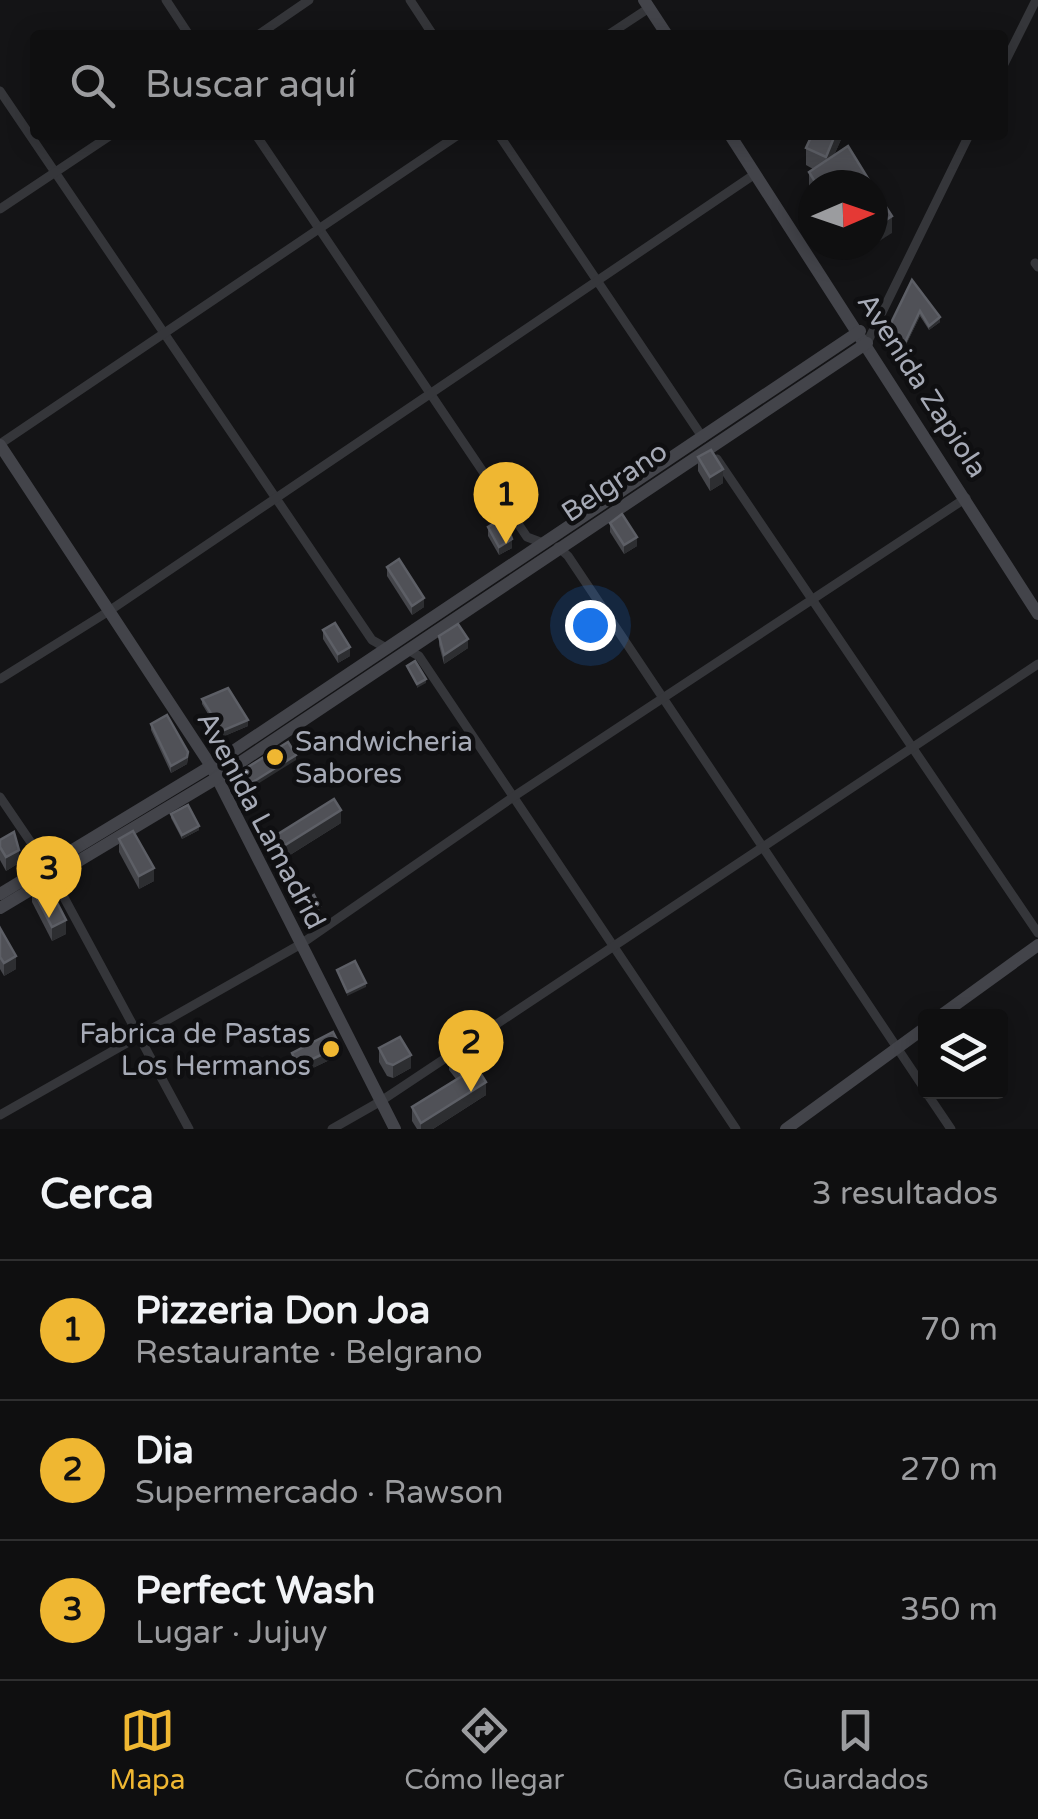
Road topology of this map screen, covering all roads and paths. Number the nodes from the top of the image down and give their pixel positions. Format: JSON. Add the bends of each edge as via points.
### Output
{"nodes":[{"id":1,"x":166,"y":0,"type":"edge"},
{"id":2,"x":309,"y":0,"type":"edge"},
{"id":3,"x":410,"y":0,"type":"edge"},
{"id":4,"x":1036,"y":0,"type":"edge"},
{"id":5,"x":647,"y":4,"type":"edge"},
{"id":6,"x":186,"y":30,"type":"edge"},
{"id":7,"x":265,"y":30,"type":"edge"},
{"id":8,"x":430,"y":30,"type":"edge"},
{"id":9,"x":614,"y":30,"type":"edge"},
{"id":10,"x":663,"y":30,"type":"edge"},
{"id":11,"x":1008,"y":56,"type":"edge"},
{"id":12,"x":0,"y":91,"type":"edge"},
{"id":13,"x":30,"y":137,"type":"edge"},
{"id":14,"x":32,"y":140,"type":"edge"},
{"id":15,"x":104,"y":140,"type":"edge"},
{"id":16,"x":259,"y":140,"type":"edge"},
{"id":17,"x":451,"y":140,"type":"edge"},
{"id":18,"x":503,"y":140,"type":"edge"},
{"id":19,"x":733,"y":140,"type":"edge"},
{"id":20,"x":967,"y":140,"type":"edge"},
{"id":21,"x":54,"y":173,"type":"junction"},
{"id":22,"x":755,"y":174,"type":"junction"},
{"id":23,"x":0,"y":208,"type":"edge"},
{"id":24,"x":319,"y":230,"type":"junction"},
{"id":25,"x":596,"y":280,"type":"junction"},
{"id":26,"x":164,"y":334,"type":"junction"},
{"id":27,"x":863,"y":337,"type":"junction"},
{"id":28,"x":429,"y":393,"type":"junction"},
{"id":29,"x":706,"y":442,"type":"junction"},
{"id":30,"x":0,"y":444,"type":"edge"},
{"id":31,"x":4,"y":461,"type":"edge"},
{"id":32,"x":276,"y":496,"type":"junction"},
{"id":33,"x":966,"y":498,"type":"junction"},
{"id":34,"x":543,"y":544,"type":"junction"},
{"id":35,"x":560,"y":548,"type":"junction"},
{"id":36,"x":812,"y":599,"type":"junction"},
{"id":37,"x":109,"y":612,"type":"junction"},
{"id":38,"x":1038,"y":614,"type":"edge"},
{"id":39,"x":387,"y":649,"type":"junction"},
{"id":40,"x":410,"y":650,"type":"junction"},
{"id":41,"x":1038,"y":664,"type":"edge"},
{"id":42,"x":0,"y":679,"type":"edge"},
{"id":43,"x":662,"y":698,"type":"junction"},
{"id":44,"x":910,"y":747,"type":"junction"},
{"id":45,"x":214,"y":772,"type":"junction"},
{"id":46,"x":516,"y":795,"type":"junction"},
{"id":47,"x":0,"y":797,"type":"edge"},
{"id":48,"x":761,"y":845,"type":"junction"},
{"id":49,"x":49,"y":872,"type":"junction"},
{"id":50,"x":0,"y":894,"type":"edge"},
{"id":51,"x":0,"y":908,"type":"edge"},
{"id":52,"x":1038,"y":933,"type":"edge"},
{"id":53,"x":301,"y":944,"type":"junction"},
{"id":54,"x":1038,"y":945,"type":"edge"},
{"id":55,"x":614,"y":946,"type":"junction"},
{"id":56,"x":950,"y":1009,"type":"edge"},
{"id":57,"x":918,"y":1033,"type":"edge"},
{"id":58,"x":140,"y":1037,"type":"junction"},
{"id":59,"x":897,"y":1048,"type":"junction"},
{"id":60,"x":918,"y":1079,"type":"edge"},
{"id":61,"x":931,"y":1099,"type":"edge"},
{"id":62,"x":381,"y":1102,"type":"junction"},
{"id":63,"x":0,"y":1115,"type":"edge"},
{"id":64,"x":190,"y":1129,"type":"edge"},
{"id":65,"x":332,"y":1129,"type":"edge"},
{"id":66,"x":395,"y":1129,"type":"edge"},
{"id":67,"x":736,"y":1129,"type":"edge"},
{"id":68,"x":786,"y":1129,"type":"edge"},
{"id":69,"x":951,"y":1129,"type":"edge"}],
"edges":[{"from":1,"to":6,"type":"street"},
{"from":2,"to":7,"type":"street"},
{"from":3,"to":8,"type":"street"},
{"from":4,"to":11,"type":"street"},
{"from":5,"to":9,"type":"street"},
{"from":5,"to":10,"type":"main road"},
{"from":12,"to":13,"type":"street"},
{"from":14,"to":21,"type":"street"},
{"from":15,"to":21,"type":"street"},
{"from":16,"to":24,"type":"street"},
{"from":17,"to":24,"type":"street"},
{"from":18,"to":25,"type":"street"},
{"from":19,"to":22,"type":"main road","name":"Avenida Zapiola"},
{"from":20,"to":27,"type":"street","name":"Belgrano","via":[[879,318]]},
{"from":21,"to":23,"type":"street"},
{"from":21,"to":26,"type":"street"},
{"from":22,"to":25,"type":"street"},
{"from":22,"to":27,"type":"main road","name":"Avenida Zapiola"},
{"from":24,"to":26,"type":"street"},
{"from":24,"to":28,"type":"street"},
{"from":25,"to":28,"type":"street"},
{"from":25,"to":29,"type":"street"},
{"from":26,"to":30,"type":"street"},
{"from":26,"to":32,"type":"street"},
{"from":27,"to":29,"type":"main road","name":"Belgrano"},
{"from":27,"to":33,"type":"main road","name":"Avenida Zapiola"},
{"from":28,"to":32,"type":"street"},
{"from":28,"to":34,"type":"street","via":[[527,537]]},
{"from":29,"to":34,"type":"main road","name":"Belgrano"},
{"from":29,"to":35,"type":"main road","name":"Belgrano"},
{"from":29,"to":36,"type":"street"},
{"from":30,"to":31,"type":"main road","name":"Avenida Lamadrid"},
{"from":31,"to":37,"type":"main road","name":"Avenida Lamadrid"},
{"from":32,"to":37,"type":"street"},
{"from":32,"to":39,"type":"street","via":[[372,640]]},
{"from":33,"to":36,"type":"street"},
{"from":33,"to":38,"type":"main road","name":"Avenida Zapiola"},
{"from":34,"to":35,"type":"street"},
{"from":34,"to":39,"type":"main road","name":"Belgrano"},
{"from":35,"to":40,"type":"main road","name":"Belgrano"},
{"from":35,"to":43,"type":"street"},
{"from":36,"to":43,"type":"street"},
{"from":36,"to":44,"type":"street"},
{"from":37,"to":42,"type":"street"},
{"from":37,"to":45,"type":"main road","name":"Avenida Lamadrid"},
{"from":39,"to":40,"type":"street"},
{"from":39,"to":45,"type":"main road","name":"Belgrano"},
{"from":40,"to":45,"type":"main road","name":"Belgrano"},
{"from":40,"to":46,"type":"street"},
{"from":41,"to":44,"type":"street"},
{"from":43,"to":46,"type":"street"},
{"from":43,"to":48,"type":"street"},
{"from":44,"to":48,"type":"street"},
{"from":44,"to":52,"type":"street"},
{"from":45,"to":49,"type":"main road"},
{"from":45,"to":53,"type":"main road","name":"Avenida Lamadrid"},
{"from":46,"to":53,"type":"street"},
{"from":46,"to":55,"type":"street"},
{"from":47,"to":49,"type":"street"},
{"from":48,"to":55,"type":"street"},
{"from":48,"to":59,"type":"street"},
{"from":49,"to":50,"type":"main road"},
{"from":49,"to":51,"type":"main road"},
{"from":49,"to":58,"type":"street"},
{"from":53,"to":58,"type":"street"},
{"from":53,"to":62,"type":"main road","name":"Avenida Lamadrid"},
{"from":54,"to":56,"type":"main road"},
{"from":55,"to":62,"type":"street"},
{"from":55,"to":67,"type":"street"},
{"from":57,"to":59,"type":"main road"},
{"from":58,"to":63,"type":"street"},
{"from":58,"to":64,"type":"street"},
{"from":59,"to":60,"type":"street"},
{"from":59,"to":68,"type":"main road"},
{"from":61,"to":69,"type":"street"},
{"from":62,"to":65,"type":"street"},
{"from":62,"to":66,"type":"main road","name":"Avenida Lamadrid"}]}
